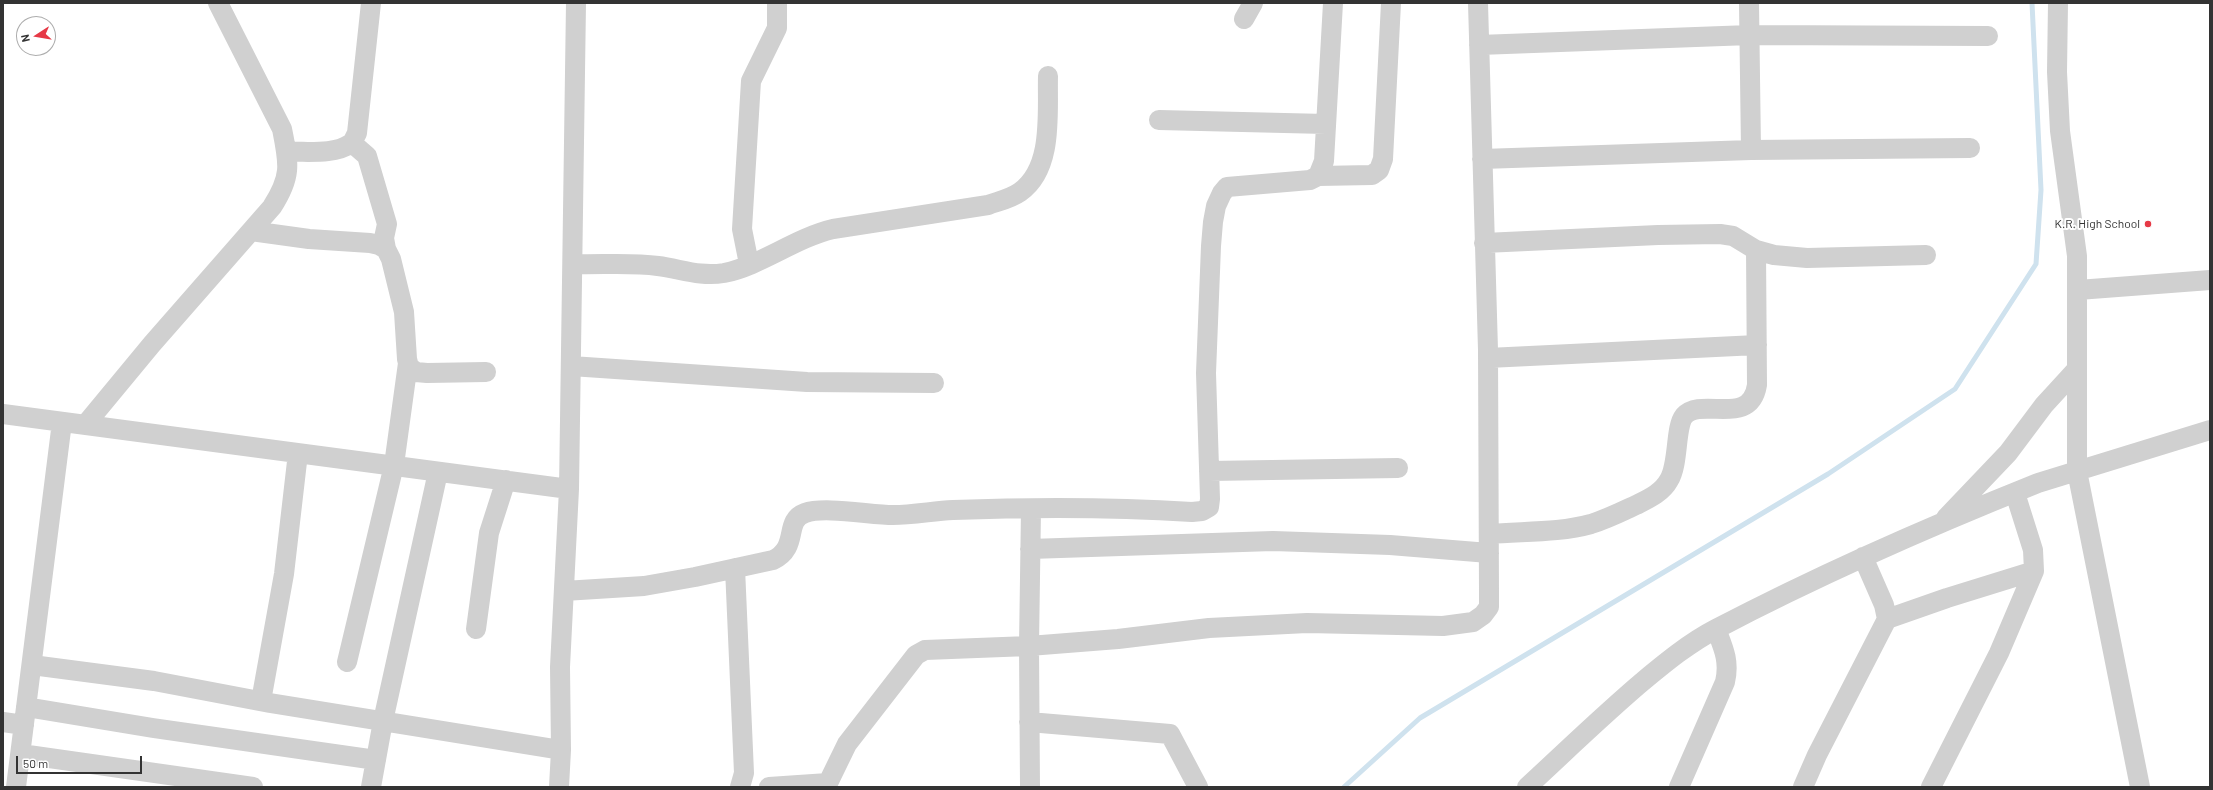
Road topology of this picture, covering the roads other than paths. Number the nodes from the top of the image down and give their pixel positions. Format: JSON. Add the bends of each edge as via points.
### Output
{"nodes":[{"id":1,"x":218,"y":3,"type":"edge"},
{"id":2,"x":371,"y":3,"type":"edge"},
{"id":3,"x":576,"y":3,"type":"edge"},
{"id":4,"x":777,"y":3,"type":"edge"},
{"id":5,"x":1333,"y":3,"type":"edge"},
{"id":6,"x":1391,"y":3,"type":"edge"},
{"id":7,"x":1478,"y":3,"type":"edge"},
{"id":8,"x":1749,"y":3,"type":"edge"},
{"id":9,"x":2058,"y":3,"type":"edge"},
{"id":10,"x":1750,"y":35,"type":"junction"},
{"id":11,"x":1988,"y":36,"type":"dead end"},
{"id":12,"x":1479,"y":45,"type":"junction"},
{"id":13,"x":1048,"y":76,"type":"dead end"},
{"id":14,"x":1159,"y":120,"type":"dead end"},
{"id":15,"x":1326,"y":124,"type":"junction"},
{"id":16,"x":352,"y":143,"type":"junction"},
{"id":17,"x":1970,"y":148,"type":"dead end"},
{"id":18,"x":1751,"y":150,"type":"junction"},
{"id":19,"x":287,"y":152,"type":"junction"},
{"id":20,"x":1482,"y":159,"type":"junction"},
{"id":21,"x":1318,"y":176,"type":"junction"},
{"id":22,"x":252,"y":231,"type":"junction"},
{"id":23,"x":1484,"y":243,"type":"junction"},
{"id":24,"x":386,"y":249,"type":"junction"},
{"id":25,"x":1756,"y":250,"type":"junction"},
{"id":26,"x":1926,"y":255,"type":"dead end"},
{"id":27,"x":573,"y":264,"type":"junction"},
{"id":28,"x":749,"y":264,"type":"junction"},
{"id":29,"x":2210,"y":280,"type":"edge"},
{"id":30,"x":2078,"y":290,"type":"junction"},
{"id":31,"x":1757,"y":345,"type":"junction"},
{"id":32,"x":1488,"y":358,"type":"junction"},
{"id":33,"x":408,"y":363,"type":"junction"},
{"id":34,"x":571,"y":366,"type":"junction"},
{"id":35,"x":2077,"y":369,"type":"junction"},
{"id":36,"x":486,"y":372,"type":"dead end"},
{"id":37,"x":934,"y":383,"type":"dead end"},
{"id":38,"x":3,"y":414,"type":"edge"},
{"id":39,"x":62,"y":422,"type":"junction"},
{"id":40,"x":85,"y":425,"type":"junction"},
{"id":41,"x":2210,"y":430,"type":"edge"},
{"id":42,"x":298,"y":453,"type":"junction"},
{"id":43,"x":394,"y":465,"type":"junction"},
{"id":44,"x":1398,"y":468,"type":"dead end"},
{"id":45,"x":1209,"y":471,"type":"junction"},
{"id":46,"x":2077,"y":471,"type":"junction"},
{"id":47,"x":438,"y":472,"type":"junction"},
{"id":48,"x":506,"y":480,"type":"junction"},
{"id":49,"x":569,"y":489,"type":"junction"},
{"id":50,"x":2015,"y":493,"type":"junction"},
{"id":51,"x":1031,"y":509,"type":"junction"},
{"id":52,"x":1942,"y":522,"type":"junction"},
{"id":53,"x":1489,"y":543,"type":"junction"},
{"id":54,"x":1030,"y":548,"type":"junction"},
{"id":55,"x":1862,"y":557,"type":"junction"},
{"id":56,"x":734,"y":568,"type":"junction"},
{"id":57,"x":2034,"y":571,"type":"junction"},
{"id":58,"x":564,"y":591,"type":"junction"},
{"id":59,"x":1887,"y":619,"type":"junction"},
{"id":60,"x":476,"y":629,"type":"dead end"},
{"id":61,"x":1716,"y":629,"type":"junction"},
{"id":62,"x":1028,"y":646,"type":"junction"},
{"id":63,"x":347,"y":662,"type":"dead end"},
{"id":64,"x":32,"y":665,"type":"junction"},
{"id":65,"x":261,"y":701,"type":"junction"},
{"id":66,"x":25,"y":716,"type":"junction"},
{"id":67,"x":383,"y":721,"type":"junction"},
{"id":68,"x":3,"y":722,"type":"edge"},
{"id":69,"x":1029,"y":722,"type":"junction"},
{"id":70,"x":561,"y":750,"type":"junction"},
{"id":71,"x":21,"y":754,"type":"junction"},
{"id":72,"x":376,"y":760,"type":"junction"},
{"id":73,"x":16,"y":787,"type":"edge"},
{"id":74,"x":253,"y":787,"type":"edge"},
{"id":75,"x":371,"y":787,"type":"edge"},
{"id":76,"x":559,"y":787,"type":"edge"},
{"id":77,"x":740,"y":787,"type":"edge"},
{"id":78,"x":769,"y":787,"type":"edge"},
{"id":79,"x":1030,"y":787,"type":"edge"},
{"id":80,"x":1198,"y":787,"type":"edge"},
{"id":81,"x":1527,"y":787,"type":"edge"},
{"id":82,"x":1679,"y":787,"type":"edge"},
{"id":83,"x":1803,"y":787,"type":"edge"},
{"id":84,"x":1931,"y":787,"type":"edge"},
{"id":85,"x":2140,"y":787,"type":"edge"}],
"edges":[{"from":1,"to":19,"type":"street","via":[[282,129]]},
{"from":2,"to":16,"type":"street","via":[[356,133]]},
{"from":3,"to":27,"type":"street"},
{"from":4,"to":28,"type":"street","via":[[777,28],[751,81],[742,229]]},
{"from":5,"to":15,"type":"street"},
{"from":6,"to":21,"type":"street","via":[[1383,159],[1379,170],[1372,175]]},
{"from":7,"to":12,"type":"street"},
{"from":8,"to":10,"type":"street"},
{"from":9,"to":30,"type":"street","via":[[2057,72],[2060,131],[2077,256]]},
{"from":10,"to":11,"type":"street"},
{"from":10,"to":12,"type":"street"},
{"from":10,"to":18,"type":"street"},
{"from":12,"to":20,"type":"street"},
{"from":13,"to":28,"type":"street","via":[[1045,151],[1037,169],[1020,192],[988,205],[814,234]]},
{"from":14,"to":15,"type":"street"},
{"from":15,"to":21,"type":"street","via":[[1324,161]]},
{"from":16,"to":19,"type":"street","via":[[327,150]]},
{"from":16,"to":24,"type":"street","via":[[367,156],[387,224],[384,238]]},
{"from":17,"to":18,"type":"street"},
{"from":18,"to":20,"type":"street"},
{"from":19,"to":22,"type":"street","via":[[288,175],[283,189]]},
{"from":20,"to":23,"type":"street"},
{"from":21,"to":45,"type":"street","via":[[1310,180],[1227,187],[1216,206],[1212,222],[1206,372]]},
{"from":22,"to":24,"type":"street","via":[[309,239],[370,243]]},
{"from":22,"to":40,"type":"street","via":[[152,344]]},
{"from":23,"to":25,"type":"street","via":[[1720,234],[1733,236]]},
{"from":23,"to":32,"type":"street"},
{"from":24,"to":33,"type":"street","via":[[391,259],[404,312]]},
{"from":25,"to":26,"type":"street","via":[[1774,255],[1808,258]]},
{"from":25,"to":31,"type":"street"},
{"from":27,"to":28,"type":"street","via":[[658,266],[709,275]]},
{"from":27,"to":34,"type":"street"},
{"from":29,"to":30,"type":"street"},
{"from":30,"to":35,"type":"street"},
{"from":31,"to":32,"type":"street"},
{"from":31,"to":53,"type":"street","via":[[1755,396],[1747,405],[1694,411],[1684,416],[1675,468],[1662,490],[1609,518],[1590,524]]},
{"from":32,"to":53,"type":"street"},
{"from":33,"to":36,"type":"street","via":[[416,372]]},
{"from":33,"to":43,"type":"street"},
{"from":34,"to":37,"type":"street","via":[[807,382]]},
{"from":34,"to":49,"type":"street"},
{"from":35,"to":46,"type":"street"},
{"from":35,"to":52,"type":"street","via":[[2044,405],[2008,453]]},
{"from":38,"to":39,"type":"street"},
{"from":39,"to":40,"type":"street"},
{"from":39,"to":64,"type":"street"},
{"from":40,"to":42,"type":"street"},
{"from":41,"to":46,"type":"street"},
{"from":42,"to":43,"type":"street"},
{"from":42,"to":65,"type":"street","via":[[284,574]]},
{"from":43,"to":47,"type":"street"},
{"from":43,"to":63,"type":"street"},
{"from":44,"to":45,"type":"street"},
{"from":45,"to":51,"type":"street","via":[[1210,499],[1208,507],[1202,511],[1131,508]]},
{"from":46,"to":50,"type":"street"},
{"from":46,"to":85,"type":"street"},
{"from":47,"to":48,"type":"street"},
{"from":47,"to":67,"type":"street"},
{"from":48,"to":49,"type":"street"},
{"from":48,"to":60,"type":"street","via":[[489,533]]},
{"from":49,"to":58,"type":"street"},
{"from":50,"to":52,"type":"street"},
{"from":50,"to":57,"type":"street","via":[[2033,550]]},
{"from":51,"to":54,"type":"street"},
{"from":51,"to":56,"type":"street","via":[[952,510],[877,515],[835,511],[806,513],[795,521],[788,550],[782,555],[773,560]]},
{"from":52,"to":55,"type":"street"},
{"from":53,"to":54,"type":"street","via":[[1390,545],[1273,540]]},
{"from":53,"to":62,"type":"street","via":[[1489,607],[1483,615],[1468,623],[1443,626],[1306,622],[1209,628]]},
{"from":54,"to":62,"type":"street"},
{"from":55,"to":59,"type":"street","via":[[1884,605]]},
{"from":55,"to":61,"type":"street"},
{"from":56,"to":58,"type":"street","via":[[644,586]]},
{"from":56,"to":77,"type":"street","via":[[744,773]]},
{"from":57,"to":59,"type":"street"},
{"from":57,"to":84,"type":"street","via":[[1999,653]]},
{"from":58,"to":70,"type":"street","via":[[560,667]]},
{"from":59,"to":83,"type":"street"},
{"from":61,"to":81,"type":"street","via":[[1667,661],[1617,703]]},
{"from":61,"to":82,"type":"street","via":[[1728,659],[1728,670]]},
{"from":62,"to":69,"type":"street"},
{"from":62,"to":78,"type":"street","via":[[925,650],[916,655],[847,744],[828,783]]},
{"from":64,"to":65,"type":"street","via":[[154,681]]},
{"from":64,"to":66,"type":"street"},
{"from":65,"to":67,"type":"street"},
{"from":66,"to":68,"type":"street"},
{"from":66,"to":71,"type":"street"},
{"from":66,"to":72,"type":"street","via":[[153,728]]},
{"from":67,"to":70,"type":"street"},
{"from":67,"to":72,"type":"street"},
{"from":69,"to":79,"type":"street"},
{"from":69,"to":80,"type":"street","via":[[1170,734]]},
{"from":70,"to":76,"type":"street"},
{"from":71,"to":73,"type":"street"},
{"from":71,"to":74,"type":"street"},
{"from":72,"to":75,"type":"street"}]}
